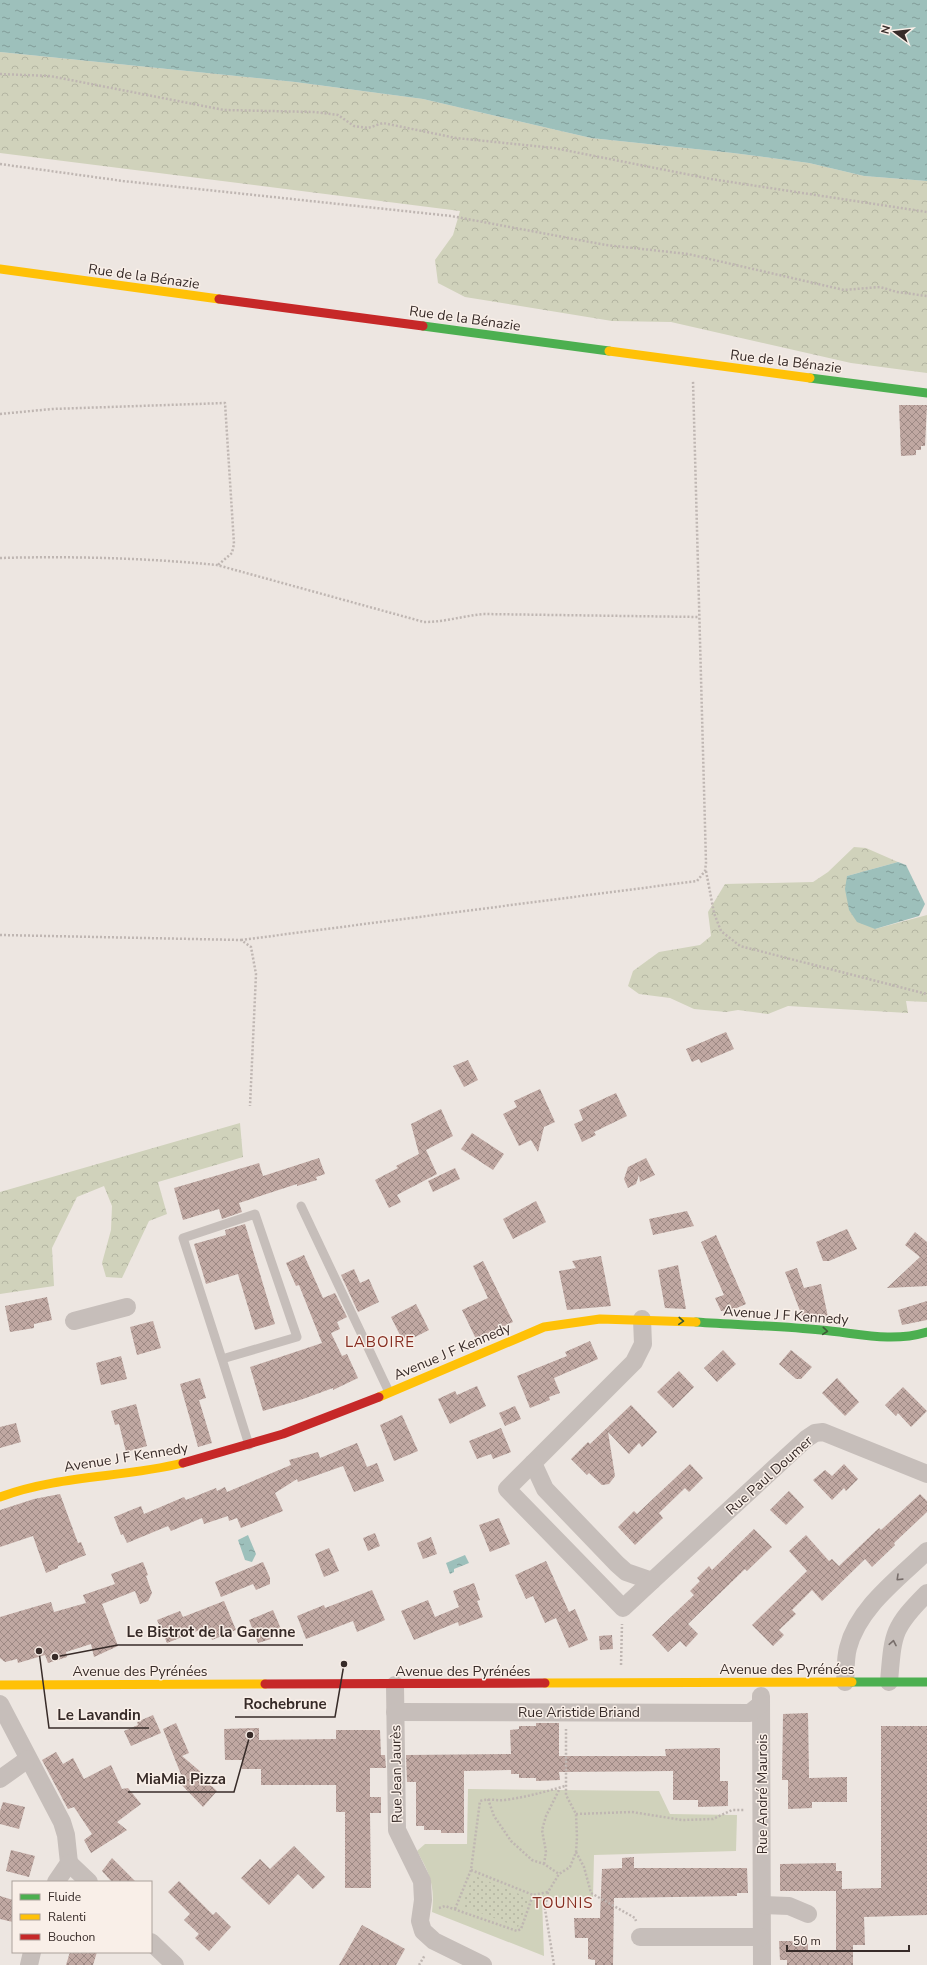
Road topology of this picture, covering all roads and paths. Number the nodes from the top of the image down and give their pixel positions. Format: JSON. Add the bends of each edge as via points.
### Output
{"nodes":[{"id":1,"x":0,"y":74,"type":"edge"},
{"id":2,"x":0,"y":164,"type":"edge"},
{"id":3,"x":927,"y":212,"type":"edge"},
{"id":4,"x":0,"y":269,"type":"edge"},
{"id":5,"x":927,"y":296,"type":"edge"},
{"id":6,"x":693,"y":363,"type":"junction"},
{"id":7,"x":927,"y":393,"type":"edge"},
{"id":8,"x":0,"y":414,"type":"edge"},
{"id":9,"x":0,"y":558,"type":"edge"},
{"id":10,"x":217,"y":565,"type":"junction"},
{"id":11,"x":699,"y":617,"type":"junction"},
{"id":12,"x":705,"y":871,"type":"junction"},
{"id":13,"x":0,"y":935,"type":"edge"},
{"id":14,"x":241,"y":940,"type":"junction"},
{"id":15,"x":927,"y":994,"type":"edge"},
{"id":16,"x":250,"y":1106,"type":"dead end"},
{"id":17,"x":302,"y":1206,"type":"dead end"},
{"id":18,"x":127,"y":1308,"type":"dead end"},
{"id":19,"x":642,"y":1319,"type":"junction"},
{"id":20,"x":74,"y":1321,"type":"dead end"},
{"id":21,"x":927,"y":1332,"type":"edge"},
{"id":22,"x":222,"y":1359,"type":"junction"},
{"id":23,"x":389,"y":1392,"type":"junction"},
{"id":24,"x":249,"y":1445,"type":"junction"},
{"id":25,"x":533,"y":1463,"type":"junction"},
{"id":26,"x":927,"y":1474,"type":"edge"},
{"id":27,"x":0,"y":1496,"type":"edge"},
{"id":28,"x":927,"y":1551,"type":"edge"},
{"id":29,"x":652,"y":1581,"type":"junction"},
{"id":30,"x":927,"y":1593,"type":"edge"},
{"id":31,"x":622,"y":1608,"type":"junction"},
{"id":32,"x":845,"y":1682,"type":"junction"},
{"id":33,"x":889,"y":1682,"type":"junction"},
{"id":34,"x":927,"y":1682,"type":"edge"},
{"id":35,"x":761,"y":1683,"type":"junction"},
{"id":36,"x":620,"y":1684,"type":"junction"},
{"id":37,"x":0,"y":1685,"type":"edge"},
{"id":38,"x":395,"y":1685,"type":"junction"},
{"id":39,"x":0,"y":1704,"type":"edge"},
{"id":40,"x":761,"y":1704,"type":"junction"},
{"id":41,"x":395,"y":1712,"type":"junction"},
{"id":42,"x":566,"y":1712,"type":"junction"},
{"id":43,"x":28,"y":1759,"type":"junction"},
{"id":44,"x":0,"y":1779,"type":"edge"},
{"id":45,"x":565,"y":1786,"type":"junction"},
{"id":46,"x":560,"y":1788,"type":"junction"},
{"id":47,"x":488,"y":1799,"type":"junction"},
{"id":48,"x":762,"y":1810,"type":"junction"},
{"id":49,"x":576,"y":1814,"type":"junction"},
{"id":50,"x":576,"y":1852,"type":"junction"},
{"id":51,"x":69,"y":1863,"type":"junction"},
{"id":52,"x":544,"y":1864,"type":"junction"},
{"id":53,"x":471,"y":1870,"type":"junction"},
{"id":54,"x":559,"y":1874,"type":"junction"},
{"id":55,"x":57,"y":1881,"type":"edge"},
{"id":56,"x":88,"y":1881,"type":"edge"},
{"id":57,"x":548,"y":1892,"type":"junction"},
{"id":58,"x":533,"y":1895,"type":"junction"},
{"id":59,"x":763,"y":1905,"type":"junction"},
{"id":60,"x":455,"y":1909,"type":"junction"},
{"id":61,"x":808,"y":1914,"type":"dead end"},
{"id":62,"x":425,"y":1933,"type":"junction"},
{"id":63,"x":640,"y":1937,"type":"joint"},
{"id":64,"x":762,"y":1937,"type":"junction"},
{"id":65,"x":152,"y":1943,"type":"edge"},
{"id":66,"x":32,"y":1953,"type":"edge"},
{"id":67,"x":28,"y":1965,"type":"edge"},
{"id":68,"x":175,"y":1965,"type":"edge"},
{"id":69,"x":482,"y":1965,"type":"edge"},
{"id":70,"x":554,"y":1965,"type":"edge"},
{"id":71,"x":762,"y":1965,"type":"edge"}],
"edges":[{"from":1,"to":3,"type":"path","via":[[50,76],[224,110],[316,112],[338,115],[354,126],[368,128],[383,123],[456,138],[554,148],[711,179]]},
{"from":2,"to":5,"type":"path","via":[[123,181],[451,216],[606,245],[688,254],[844,290],[880,287]]},
{"from":4,"to":6,"type":"street","name":"Rue de la Bénazie"},
{"from":6,"to":7,"type":"street","name":"Rue de la Bénazie"},
{"from":6,"to":11,"type":"path"},
{"from":8,"to":10,"type":"path","via":[[52,409],[225,403],[234,544],[232,553]]},
{"from":9,"to":10,"type":"path","via":[[36,557]]},
{"from":10,"to":11,"type":"path","via":[[424,622],[449,621],[483,614]]},
{"from":11,"to":12,"type":"path"},
{"from":12,"to":14,"type":"path","via":[[697,881]]},
{"from":12,"to":15,"type":"path","via":[[714,913],[721,931],[740,946]]},
{"from":13,"to":14,"type":"path"},
{"from":14,"to":16,"type":"path","via":[[251,947],[256,974]]},
{"from":17,"to":23,"type":"lane"},
{"from":18,"to":20,"type":"street"},
{"from":19,"to":21,"type":"street","name":"Avenue J F Kennedy","one_way":true,"via":[[799,1328],[884,1337],[907,1337]]},
{"from":19,"to":23,"type":"street","name":"Avenue J F Kennedy","via":[[592,1318],[544,1327]]},
{"from":19,"to":25,"type":"street","via":[[643,1344],[634,1362]]},
{"from":22,"to":22,"type":"lane","via":[[297,1337],[255,1214],[183,1238]]},
{"from":22,"to":24,"type":"lane"},
{"from":23,"to":24,"type":"street","name":"Avenue J F Kennedy","via":[[290,1432]]},
{"from":24,"to":27,"type":"street","name":"Avenue J F Kennedy","via":[[167,1467],[39,1484]]},
{"from":25,"to":29,"type":"street","via":[[545,1489],[617,1564],[626,1572]]},
{"from":25,"to":31,"type":"street","via":[[507,1489]]},
{"from":26,"to":29,"type":"street","name":"Rue Paul Doumer","via":[[823,1432],[815,1433]]},
{"from":28,"to":32,"type":"street","one_way":true,"via":[[863,1616],[848,1649]]},
{"from":29,"to":31,"type":"street","name":"Rue Paul Doumer"},
{"from":33,"to":30,"type":"street","one_way":true,"via":[[892,1643],[896,1631],[903,1618]]},
{"from":31,"to":36,"type":"path"},
{"from":32,"to":33,"type":"street","name":"Avenue des Pyrénées"},
{"from":32,"to":35,"type":"street","name":"Avenue des Pyrénées"},
{"from":33,"to":34,"type":"street","name":"Avenue des Pyrénées"},
{"from":35,"to":36,"type":"street","name":"Avenue des Pyrénées"},
{"from":35,"to":40,"type":"street","name":"Rue André Maurois"},
{"from":36,"to":38,"type":"street","name":"Avenue des Pyrénées"},
{"from":37,"to":38,"type":"street","name":"Avenue des Pyrénées"},
{"from":38,"to":41,"type":"street","name":"Rue Jean Jaurès"},
{"from":39,"to":43,"type":"street"},
{"from":40,"to":42,"type":"street","name":"Rue Aristide Briand","via":[[750,1713]]},
{"from":40,"to":48,"type":"street","name":"Rue André Maurois"},
{"from":41,"to":42,"type":"street","name":"Rue Aristide Briand"},
{"from":41,"to":62,"type":"street","name":"Rue Jean Jaurès","via":[[397,1830],[422,1881],[420,1920]]},
{"from":42,"to":45,"type":"path"},
{"from":43,"to":44,"type":"street"},
{"from":43,"to":51,"type":"street","via":[[62,1822]]},
{"from":45,"to":46,"type":"path"},
{"from":45,"to":49,"type":"path","via":[[566,1795]]},
{"from":46,"to":47,"type":"path","via":[[527,1797],[500,1801]]},
{"from":46,"to":52,"type":"path","via":[[542,1830],[546,1852]]},
{"from":47,"to":52,"type":"path","via":[[494,1816],[511,1841],[532,1860]]},
{"from":47,"to":53,"type":"path","via":[[480,1801],[479,1804]]},
{"from":48,"to":49,"type":"path","via":[[732,1810],[713,1819],[682,1820],[632,1812]]},
{"from":48,"to":59,"type":"street","name":"Rue André Maurois"},
{"from":49,"to":50,"type":"path"},
{"from":50,"to":54,"type":"path","via":[[570,1867]]},
{"from":50,"to":63,"type":"path","via":[[584,1867],[591,1893],[635,1918]]},
{"from":51,"to":55,"type":"street"},
{"from":51,"to":56,"type":"street"},
{"from":52,"to":54,"type":"path"},
{"from":53,"to":58,"type":"path"},
{"from":53,"to":60,"type":"path"},
{"from":54,"to":57,"type":"path"},
{"from":57,"to":58,"type":"path"},
{"from":57,"to":70,"type":"path","via":[[545,1909]]},
{"from":58,"to":60,"type":"path","via":[[521,1929],[517,1931]]},
{"from":59,"to":61,"type":"street","via":[[789,1906]]},
{"from":59,"to":64,"type":"street","name":"Rue André Maurois"},
{"from":60,"to":62,"type":"path","via":[[440,1906]]},
{"from":62,"to":69,"type":"street","via":[[434,1941]]},
{"from":63,"to":64,"type":"street"},
{"from":64,"to":71,"type":"street","name":"Rue André Maurois"},
{"from":65,"to":68,"type":"street"},
{"from":66,"to":67,"type":"street"}]}
